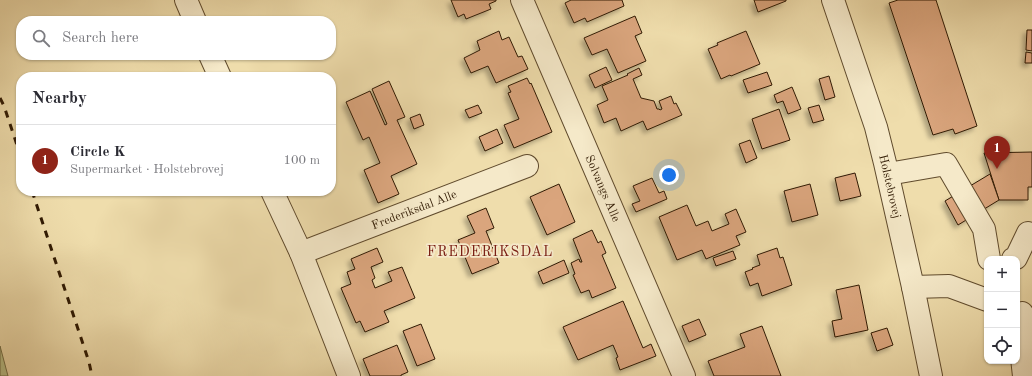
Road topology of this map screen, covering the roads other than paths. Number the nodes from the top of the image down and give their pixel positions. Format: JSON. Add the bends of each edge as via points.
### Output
{"nodes":[{"id":1,"x":186,"y":0,"type":"edge"},
{"id":2,"x":522,"y":0,"type":"edge"},
{"id":3,"x":833,"y":0,"type":"edge"},
{"id":4,"x":193,"y":16,"type":"edge"},
{"id":5,"x":212,"y":60,"type":"edge"},
{"id":6,"x":218,"y":72,"type":"edge"},
{"id":7,"x":527,"y":166,"type":"dead end"},
{"id":8,"x":888,"y":174,"type":"junction"},
{"id":9,"x":274,"y":196,"type":"edge"},
{"id":10,"x":1028,"y":233,"type":"dead end"},
{"id":11,"x":301,"y":253,"type":"junction"},
{"id":12,"x":989,"y":256,"type":"edge"},
{"id":13,"x":1017,"y":256,"type":"edge"},
{"id":14,"x":913,"y":287,"type":"junction"},
{"id":15,"x":984,"y":299,"type":"edge"},
{"id":16,"x":1024,"y":313,"type":"edge"},
{"id":17,"x":349,"y":376,"type":"edge"},
{"id":18,"x":684,"y":376,"type":"edge"},
{"id":19,"x":931,"y":376,"type":"edge"},
{"id":20,"x":1024,"y":376,"type":"edge"}],
"edges":[{"from":1,"to":4,"type":"street"},
{"from":2,"to":18,"type":"street","name":"Solvangs Alle"},
{"from":3,"to":8,"type":"street","name":"Holstebrovej","via":[[876,127]]},
{"from":5,"to":6,"type":"street"},
{"from":7,"to":11,"type":"street","name":"Frederiksdal Alle"},
{"from":8,"to":12,"type":"street","via":[[946,164],[984,229]]},
{"from":8,"to":14,"type":"street","name":"Holstebrovej"},
{"from":9,"to":11,"type":"street"},
{"from":10,"to":13,"type":"street"},
{"from":11,"to":17,"type":"street"},
{"from":14,"to":15,"type":"street","via":[[949,286]]},
{"from":14,"to":19,"type":"street","name":"Holstebrovej"},
{"from":16,"to":20,"type":"street","via":[[1021,349]]}]}
